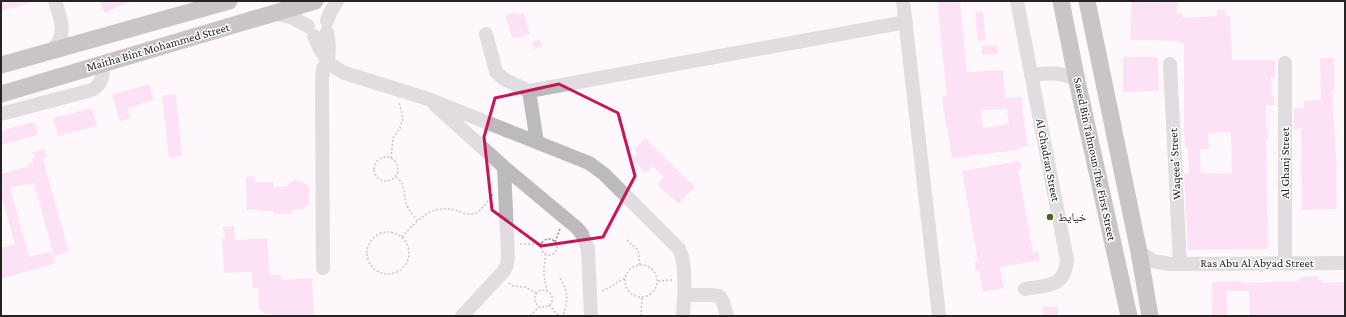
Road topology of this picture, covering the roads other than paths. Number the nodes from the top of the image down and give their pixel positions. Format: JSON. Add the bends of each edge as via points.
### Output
{"nodes":[{"id":1,"x":55,"y":1,"type":"edge"},
{"id":2,"x":229,"y":1,"type":"edge"},
{"id":3,"x":315,"y":1,"type":"edge"},
{"id":4,"x":337,"y":1,"type":"edge"},
{"id":5,"x":904,"y":1,"type":"edge"},
{"id":6,"x":1017,"y":1,"type":"edge"},
{"id":7,"x":1061,"y":1,"type":"edge"},
{"id":8,"x":1087,"y":1,"type":"edge"},
{"id":9,"x":274,"y":13,"type":"junction"},
{"id":10,"x":906,"y":22,"type":"junction"},
{"id":11,"x":62,"y":23,"type":"junction"},
{"id":12,"x":319,"y":29,"type":"junction"},
{"id":13,"x":486,"y":34,"type":"dead end"},
{"id":14,"x":85,"y":42,"type":"junction"},
{"id":15,"x":1071,"y":49,"type":"junction"},
{"id":16,"x":52,"y":50,"type":"junction"},
{"id":17,"x":328,"y":62,"type":"junction"},
{"id":18,"x":104,"y":63,"type":"junction"},
{"id":19,"x":1285,"y":63,"type":"dead end"},
{"id":20,"x":1170,"y":64,"type":"dead end"},
{"id":21,"x":1,"y":65,"type":"edge"},
{"id":22,"x":1049,"y":72,"type":"junction"},
{"id":23,"x":1031,"y":75,"type":"junction"},
{"id":24,"x":1077,"y":81,"type":"junction"},
{"id":25,"x":529,"y":91,"type":"junction"},
{"id":26,"x":1,"y":94,"type":"edge"},
{"id":27,"x":428,"y":98,"type":"junction"},
{"id":28,"x":1,"y":114,"type":"edge"},
{"id":29,"x":537,"y":142,"type":"junction"},
{"id":30,"x":504,"y":167,"type":"junction"},
{"id":31,"x":1139,"y":252,"type":"junction"},
{"id":32,"x":1285,"y":263,"type":"junction"},
{"id":33,"x":1345,"y":263,"type":"edge"},
{"id":34,"x":1175,"y":264,"type":"junction"},
{"id":35,"x":323,"y":268,"type":"dead end"},
{"id":36,"x":1143,"y":278,"type":"junction"},
{"id":37,"x":1025,"y":289,"type":"dead end"},
{"id":38,"x":684,"y":295,"type":"junction"},
{"id":39,"x":462,"y":316,"type":"edge"},
{"id":40,"x":591,"y":316,"type":"edge"},
{"id":41,"x":684,"y":316,"type":"edge"},
{"id":42,"x":727,"y":316,"type":"edge"},
{"id":43,"x":939,"y":316,"type":"edge"},
{"id":44,"x":1129,"y":316,"type":"edge"},
{"id":45,"x":1150,"y":316,"type":"edge"}],
"edges":[{"from":1,"to":11,"type":"street"},
{"from":2,"to":14,"type":"main road","name":"Maitha Bint Mohammed Street"},
{"from":3,"to":9,"type":"main road","name":"Maitha Bint Mohammed Street"},
{"from":4,"to":12,"type":"street"},
{"from":5,"to":10,"type":"street"},
{"from":6,"to":23,"type":"street","name":"Al Ghadran Street"},
{"from":7,"to":15,"type":"main road","name":"Saeed Bin Tahnoun The First Street"},
{"from":8,"to":31,"type":"main road","name":"Saeed Bin Tahnoun The First Street"},
{"from":9,"to":12,"type":"street"},
{"from":9,"to":18,"type":"main road","name":"Maitha Bint Mohammed Street"},
{"from":10,"to":25,"type":"street"},
{"from":10,"to":43,"type":"street"},
{"from":11,"to":14,"type":"street","via":[[68,33]]},
{"from":11,"to":16,"type":"street","via":[[60,41]]},
{"from":12,"to":17,"type":"street","via":[[329,46]]},
{"from":13,"to":25,"type":"street","via":[[494,67],[499,76]]},
{"from":14,"to":16,"type":"main road","name":"Maitha Bint Mohammed Street"},
{"from":15,"to":22,"type":"street","via":[[1059,65]]},
{"from":15,"to":24,"type":"main road","name":"Saeed Bin Tahnoun The First Street"},
{"from":16,"to":21,"type":"main road","name":"Maitha Bint Mohammed Street"},
{"from":17,"to":27,"type":"street","via":[[345,73]]},
{"from":17,"to":35,"type":"street","via":[[322,75]]},
{"from":18,"to":26,"type":"main road","name":"Maitha Bint Mohammed Street"},
{"from":18,"to":28,"type":"street","via":[[100,83],[92,90]]},
{"from":19,"to":32,"type":"street","name":"Al Ghanj Street"},
{"from":20,"to":34,"type":"street","name":"Waqeea' Street"},
{"from":22,"to":23,"type":"street"},
{"from":22,"to":24,"type":"street"},
{"from":23,"to":37,"type":"street","name":"Al Ghadran Street","via":[[1067,260],[1064,275],[1056,282]]},
{"from":24,"to":44,"type":"main road","name":"Saeed Bin Tahnoun The First Street"},
{"from":25,"to":29,"type":"street"},
{"from":27,"to":29,"type":"street"},
{"from":27,"to":30,"type":"street"},
{"from":29,"to":38,"type":"street","via":[[589,163],[604,174],[679,249],[683,258]]},
{"from":30,"to":39,"type":"street","via":[[507,265],[500,276]]},
{"from":30,"to":40,"type":"street","via":[[582,234],[588,249]]},
{"from":31,"to":34,"type":"street","name":"Ras Abu Al Abyad Street","via":[[1153,261]]},
{"from":31,"to":36,"type":"main road","name":"Saeed Bin Tahnoun The First Street"},
{"from":32,"to":33,"type":"street","name":"Ras Abu Al Abyad Street"},
{"from":32,"to":34,"type":"street","name":"Ras Abu Al Abyad Street"},
{"from":34,"to":36,"type":"street","name":"Ras Abu Al Abyad Street","via":[[1156,269]]},
{"from":36,"to":45,"type":"main road","name":"Saeed Bin Tahnoun The First Street"},
{"from":38,"to":41,"type":"street"},
{"from":38,"to":42,"type":"street","via":[[719,296]]}]}
